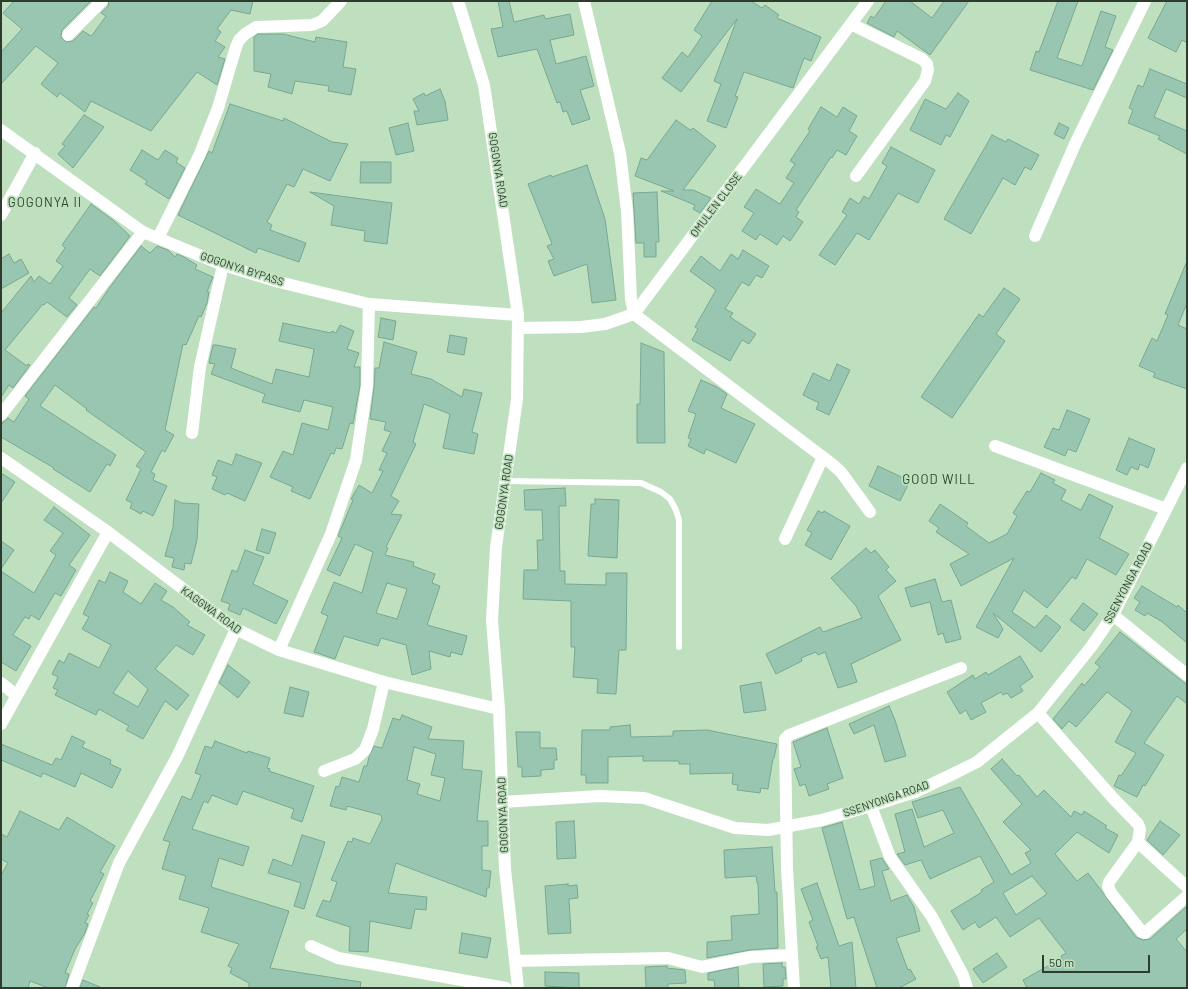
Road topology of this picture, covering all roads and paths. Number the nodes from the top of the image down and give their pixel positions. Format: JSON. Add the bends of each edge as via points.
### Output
{"nodes":[{"id":1,"x":102,"y":1,"type":"edge"},
{"id":2,"x":341,"y":1,"type":"edge"},
{"id":3,"x":458,"y":1,"type":"edge"},
{"id":4,"x":584,"y":1,"type":"edge"},
{"id":5,"x":868,"y":1,"type":"edge"},
{"id":6,"x":1145,"y":1,"type":"edge"},
{"id":7,"x":851,"y":24,"type":"junction"},
{"id":8,"x":68,"y":35,"type":"dead end"},
{"id":9,"x":1,"y":130,"type":"edge"},
{"id":10,"x":34,"y":153,"type":"junction"},
{"id":11,"x":856,"y":176,"type":"dead end"},
{"id":12,"x":1,"y":215,"type":"edge"},
{"id":13,"x":143,"y":232,"type":"junction"},
{"id":14,"x":1035,"y":236,"type":"dead end"},
{"id":15,"x":158,"y":238,"type":"junction"},
{"id":16,"x":222,"y":264,"type":"junction"},
{"id":17,"x":369,"y":304,"type":"junction"},
{"id":18,"x":634,"y":314,"type":"junction"},
{"id":19,"x":518,"y":315,"type":"junction"},
{"id":20,"x":518,"y":328,"type":"junction"},
{"id":21,"x":1,"y":415,"type":"edge"},
{"id":22,"x":192,"y":433,"type":"dead end"},
{"id":23,"x":995,"y":446,"type":"dead end"},
{"id":24,"x":823,"y":457,"type":"junction"},
{"id":25,"x":1,"y":458,"type":"edge"},
{"id":26,"x":1187,"y":468,"type":"edge"},
{"id":27,"x":506,"y":481,"type":"junction"},
{"id":28,"x":1180,"y":483,"type":"junction"},
{"id":29,"x":1187,"y":494,"type":"edge"},
{"id":30,"x":1166,"y":509,"type":"junction"},
{"id":31,"x":870,"y":512,"type":"dead end"},
{"id":32,"x":108,"y":532,"type":"junction"},
{"id":33,"x":785,"y":540,"type":"dead end"},
{"id":34,"x":1113,"y":615,"type":"junction"},
{"id":35,"x":236,"y":629,"type":"junction"},
{"id":36,"x":679,"y":647,"type":"dead end"},
{"id":37,"x":279,"y":650,"type":"junction"},
{"id":38,"x":962,"y":668,"type":"dead end"},
{"id":39,"x":1187,"y":675,"type":"edge"},
{"id":40,"x":384,"y":682,"type":"junction"},
{"id":41,"x":1,"y":683,"type":"edge"},
{"id":42,"x":16,"y":695,"type":"junction"},
{"id":43,"x":499,"y":709,"type":"junction"},
{"id":44,"x":1038,"y":713,"type":"junction"},
{"id":45,"x":1,"y":724,"type":"edge"},
{"id":46,"x":324,"y":771,"type":"dead end"},
{"id":47,"x":502,"y":802,"type":"junction"},
{"id":48,"x":871,"y":806,"type":"junction"},
{"id":49,"x":786,"y":828,"type":"junction"},
{"id":50,"x":1138,"y":842,"type":"junction"},
{"id":51,"x":1187,"y":887,"type":"edge"},
{"id":52,"x":1187,"y":896,"type":"edge"},
{"id":53,"x":311,"y":946,"type":"dead end"},
{"id":54,"x":792,"y":955,"type":"junction"},
{"id":55,"x":515,"y":961,"type":"junction"},
{"id":56,"x":500,"y":987,"type":"edge"},
{"id":57,"x":72,"y":988,"type":"edge"},
{"id":58,"x":518,"y":988,"type":"edge"},
{"id":59,"x":794,"y":988,"type":"edge"},
{"id":60,"x":967,"y":988,"type":"edge"}],
"edges":[{"from":1,"to":8,"type":"street"},
{"from":2,"to":15,"type":"street","via":[[322,21],[312,24],[256,27],[239,40],[218,108],[199,156]]},
{"from":3,"to":19,"type":"street","name":"GOGONYA ROAD","via":[[484,85]]},
{"from":4,"to":18,"type":"street","via":[[620,153]]},
{"from":5,"to":7,"type":"street","name":"OMULEN CLOSE"},
{"from":6,"to":14,"type":"street","via":[[1076,142]]},
{"from":7,"to":11,"type":"street","via":[[922,59],[928,70],[925,81]]},
{"from":7,"to":18,"type":"street","name":"OMULEN CLOSE"},
{"from":9,"to":10,"type":"street","name":"GOGONYA BYPASS"},
{"from":10,"to":12,"type":"street"},
{"from":10,"to":13,"type":"street","name":"GOGONYA BYPASS"},
{"from":13,"to":15,"type":"street","name":"GOGONYA BYPASS"},
{"from":13,"to":21,"type":"street"},
{"from":15,"to":16,"type":"street","name":"GOGONYA BYPASS"},
{"from":16,"to":17,"type":"street","name":"GOGONYA BYPASS","via":[[279,282]]},
{"from":16,"to":22,"type":"street","via":[[200,367]]},
{"from":17,"to":19,"type":"street","name":"GOGONYA BYPASS"},
{"from":17,"to":37,"type":"street","via":[[367,386],[356,460],[331,534]]},
{"from":18,"to":20,"type":"street","via":[[605,324],[581,327]]},
{"from":18,"to":24,"type":"street"},
{"from":19,"to":20,"type":"street","name":"GOGONYA ROAD"},
{"from":20,"to":27,"type":"street","name":"GOGONYA ROAD","via":[[517,399]]},
{"from":23,"to":30,"type":"street"},
{"from":24,"to":31,"type":"street","via":[[841,472]]},
{"from":24,"to":33,"type":"street"},
{"from":25,"to":32,"type":"street","name":"KAGGWA ROAD"},
{"from":26,"to":28,"type":"street","name":"SSENYONGA ROAD"},
{"from":27,"to":36,"type":"lane","via":[[641,483],[649,485],[670,499],[679,520]]},
{"from":27,"to":43,"type":"street","name":"GOGONYA ROAD","via":[[496,547],[492,620]]},
{"from":28,"to":29,"type":"street"},
{"from":28,"to":30,"type":"street","name":"SSENYONGA ROAD"},
{"from":30,"to":34,"type":"street","name":"SSENYONGA ROAD"},
{"from":32,"to":35,"type":"street","name":"KAGGWA ROAD"},
{"from":32,"to":42,"type":"street"},
{"from":34,"to":39,"type":"street"},
{"from":34,"to":44,"type":"street","name":"SSENYONGA ROAD"},
{"from":35,"to":37,"type":"street","name":"KAGGWA ROAD"},
{"from":35,"to":57,"type":"street","via":[[177,757],[119,863]]},
{"from":37,"to":40,"type":"street","name":"KAGGWA ROAD"},
{"from":38,"to":49,"type":"street","via":[[789,735],[785,739]]},
{"from":40,"to":43,"type":"street","name":"KAGGWA ROAD"},
{"from":40,"to":46,"type":"street","via":[[373,729],[365,750],[355,759]]},
{"from":41,"to":42,"type":"street"},
{"from":42,"to":45,"type":"street"},
{"from":43,"to":47,"type":"street","name":"GOGONYA ROAD"},
{"from":44,"to":48,"type":"street","name":"SSENYONGA ROAD","via":[[977,762],[915,792]]},
{"from":44,"to":50,"type":"street","via":[[1138,824]]},
{"from":47,"to":49,"type":"street","name":"SSENYONGA ROAD","via":[[600,796],[644,798],[735,828]]},
{"from":47,"to":55,"type":"street","name":"GOGONYA ROAD","via":[[505,869]]},
{"from":48,"to":49,"type":"street","name":"SSENYONGA ROAD"},
{"from":48,"to":60,"type":"street","via":[[890,858],[932,917],[963,975]]},
{"from":49,"to":54,"type":"street"},
{"from":50,"to":51,"type":"street"},
{"from":50,"to":52,"type":"street","via":[[1108,886],[1142,932],[1145,933]]},
{"from":53,"to":56,"type":"street","via":[[338,958]]},
{"from":54,"to":55,"type":"street","via":[[751,957],[702,967],[668,958]]},
{"from":54,"to":59,"type":"street"},
{"from":55,"to":58,"type":"street","name":"GOGONYA ROAD"}]}
